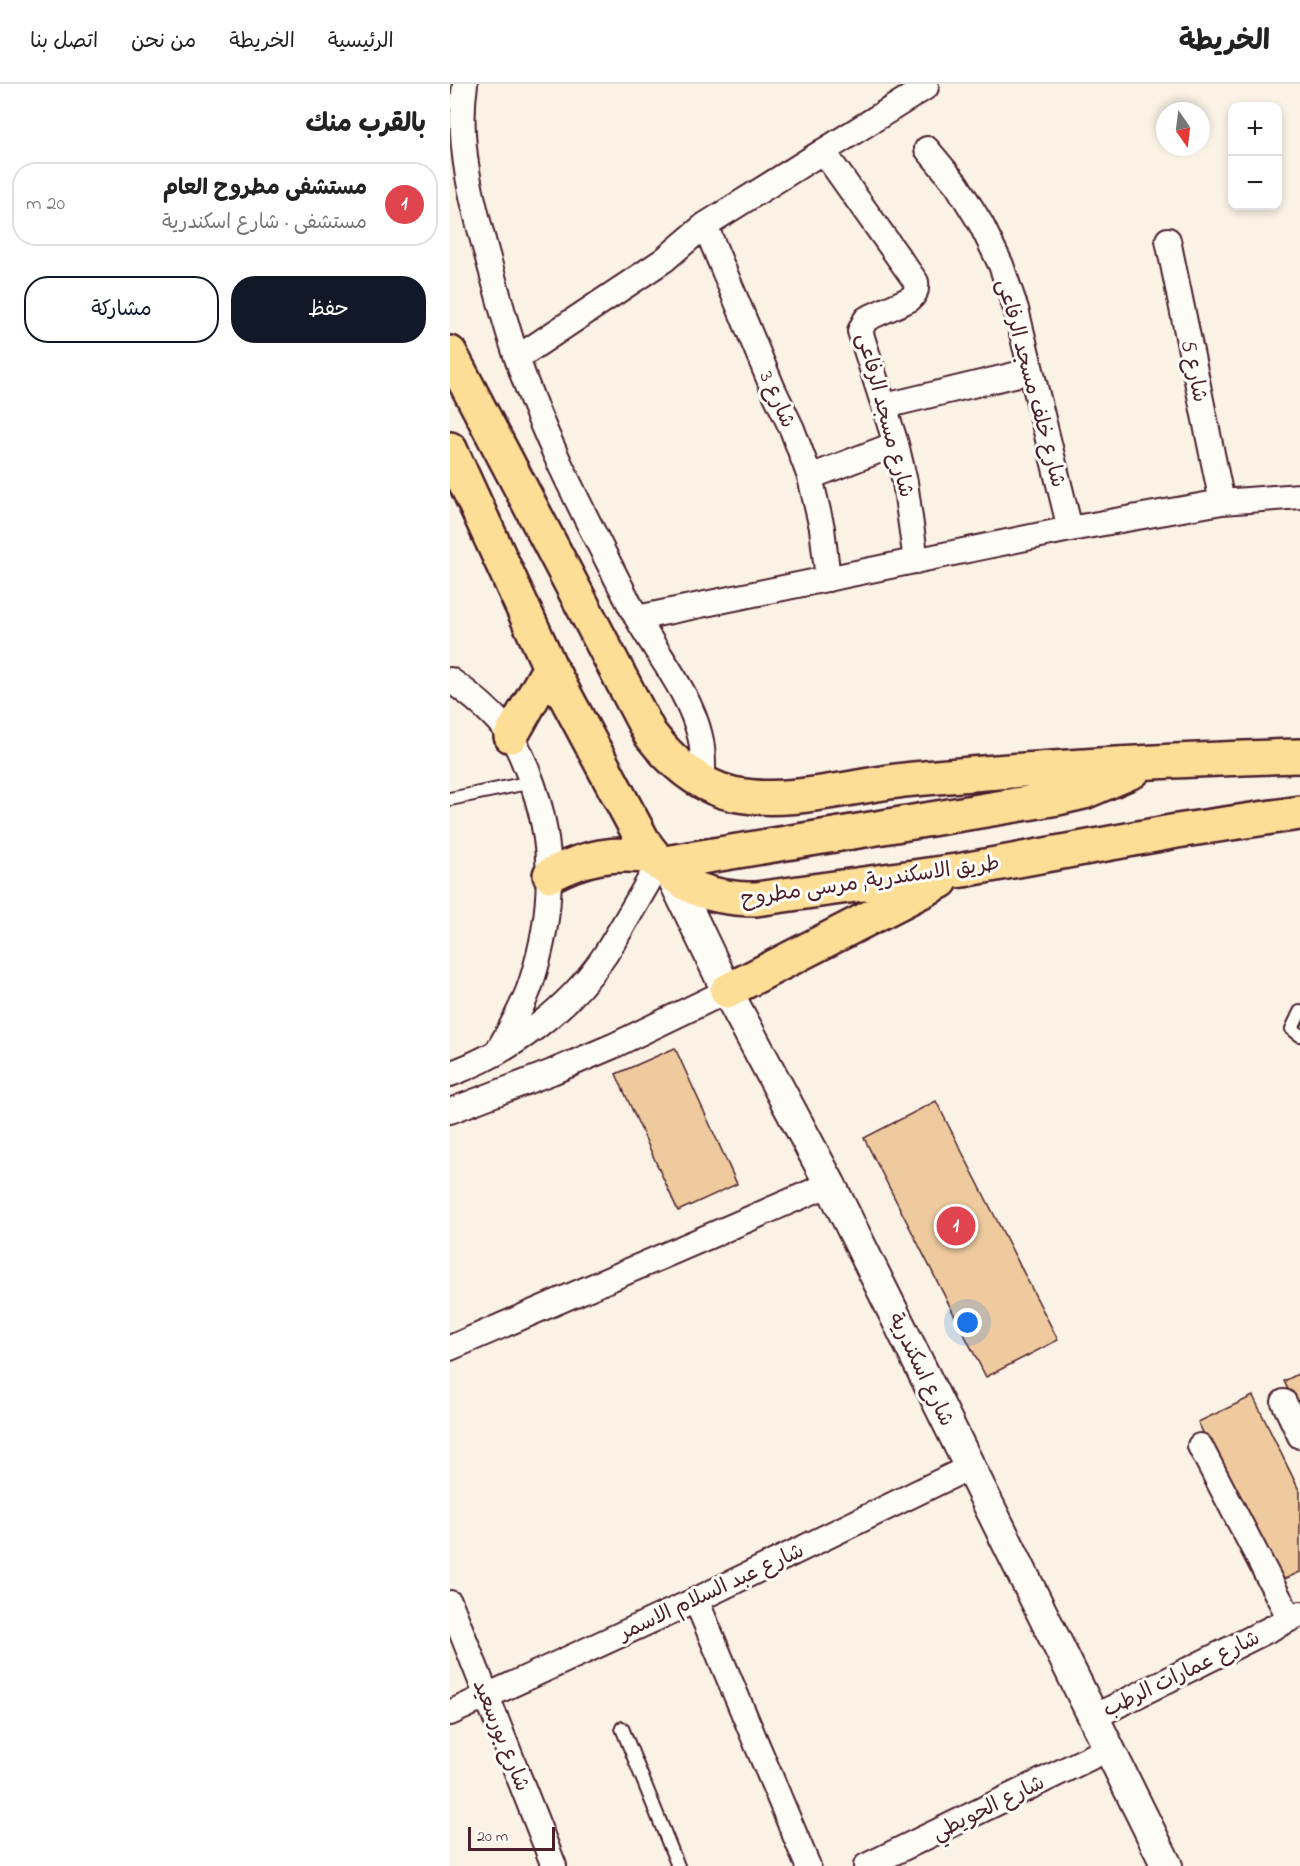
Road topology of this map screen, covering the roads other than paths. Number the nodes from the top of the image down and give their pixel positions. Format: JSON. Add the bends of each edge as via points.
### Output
{"nodes":[{"id":1,"x":465,"y":84,"type":"edge"},
{"id":2,"x":926,"y":87,"type":"dead end"},
{"id":3,"x":927,"y":149,"type":"dead end"},
{"id":4,"x":823,"y":151,"type":"junction"},
{"id":5,"x":705,"y":225,"type":"junction"},
{"id":6,"x":1168,"y":240,"type":"dead end"},
{"id":7,"x":450,"y":352,"type":"edge"},
{"id":8,"x":517,"y":358,"type":"junction"},
{"id":9,"x":1031,"y":371,"type":"junction"},
{"id":10,"x":885,"y":406,"type":"junction"},
{"id":11,"x":896,"y":444,"type":"junction"},
{"id":12,"x":450,"y":449,"type":"edge"},
{"id":13,"x":810,"y":477,"type":"junction"},
{"id":14,"x":1300,"y":496,"type":"edge"},
{"id":15,"x":1222,"y":502,"type":"junction"},
{"id":16,"x":1070,"y":529,"type":"junction"},
{"id":17,"x":916,"y":561,"type":"junction"},
{"id":18,"x":828,"y":579,"type":"junction"},
{"id":19,"x":637,"y":618,"type":"junction"},
{"id":20,"x":549,"y":666,"type":"junction"},
{"id":21,"x":450,"y":680,"type":"edge"},
{"id":22,"x":512,"y":736,"type":"junction"},
{"id":23,"x":1300,"y":756,"type":"edge"},
{"id":24,"x":1157,"y":761,"type":"junction"},
{"id":25,"x":703,"y":781,"type":"junction"},
{"id":26,"x":532,"y":782,"type":"junction"},
{"id":27,"x":450,"y":799,"type":"edge"},
{"id":28,"x":1300,"y":813,"type":"edge"},
{"id":29,"x":661,"y":865,"type":"junction"},
{"id":30,"x":963,"y":870,"type":"junction"},
{"id":31,"x":550,"y":875,"type":"junction"},
{"id":32,"x":727,"y":991,"type":"junction"},
{"id":33,"x":1300,"y":1012,"type":"edge"},
{"id":34,"x":1300,"y":1035,"type":"edge"},
{"id":35,"x":497,"y":1052,"type":"junction"},
{"id":36,"x":450,"y":1074,"type":"edge"},
{"id":37,"x":450,"y":1111,"type":"edge"},
{"id":38,"x":830,"y":1184,"type":"junction"},
{"id":39,"x":450,"y":1348,"type":"edge"},
{"id":40,"x":1284,"y":1402,"type":"dead end"},
{"id":41,"x":1300,"y":1436,"type":"edge"},
{"id":42,"x":1200,"y":1446,"type":"dead end"},
{"id":43,"x":970,"y":1467,"type":"junction"},
{"id":44,"x":696,"y":1600,"type":"junction"},
{"id":45,"x":450,"y":1604,"type":"edge"},
{"id":46,"x":1295,"y":1617,"type":"edge"},
{"id":47,"x":487,"y":1696,"type":"junction"},
{"id":48,"x":450,"y":1713,"type":"edge"},
{"id":49,"x":1094,"y":1717,"type":"junction"},
{"id":50,"x":622,"y":1728,"type":"dead end"},
{"id":51,"x":1110,"y":1748,"type":"junction"},
{"id":52,"x":554,"y":1866,"type":"edge"},
{"id":53,"x":678,"y":1866,"type":"edge"},
{"id":54,"x":808,"y":1866,"type":"edge"},
{"id":55,"x":866,"y":1866,"type":"edge"},
{"id":56,"x":1167,"y":1866,"type":"edge"}],
"edges":[{"from":1,"to":8,"type":"street","via":[[463,132],[468,176]]},
{"from":2,"to":4,"type":"street"},
{"from":3,"to":9,"type":"street","name":"شارع خلف مسجد الرفاعى","via":[[957,185],[1001,265]]},
{"from":4,"to":5,"type":"street"},
{"from":4,"to":10,"type":"street","name":"شارع مسجد الرفاعى","via":[[916,282],[914,296],[866,319],[860,331]]},
{"from":5,"to":8,"type":"street","via":[[664,260]]},
{"from":5,"to":13,"type":"street","name":"شارع 3"},
{"from":6,"to":15,"type":"street","name":"شارع 5"},
{"from":7,"to":25,"type":"main road","via":[[650,734],[682,769]]},
{"from":8,"to":19,"type":"street","via":[[556,455]]},
{"from":9,"to":10,"type":"street"},
{"from":9,"to":16,"type":"street","name":"شارع خلف مسجد الرفاعى"},
{"from":10,"to":11,"type":"street","name":"شارع مسجد الرفاعى"},
{"from":11,"to":13,"type":"street"},
{"from":11,"to":17,"type":"street","name":"شارع مسجد الرفاعى","via":[[909,502]]},
{"from":12,"to":20,"type":"main road","name":"طريق الاسكندرية, مرسى مطروح"},
{"from":13,"to":18,"type":"street","name":"شارع 3"},
{"from":14,"to":15,"type":"street"},
{"from":15,"to":16,"type":"street"},
{"from":16,"to":17,"type":"street"},
{"from":17,"to":18,"type":"street"},
{"from":18,"to":19,"type":"street"},
{"from":19,"to":25,"type":"street","via":[[695,717],[701,738]]},
{"from":20,"to":22,"type":"main road"},
{"from":20,"to":29,"type":"main road","name":"طريق الاسكندرية, مرسى مطروح","via":[[643,841]]},
{"from":21,"to":22,"type":"street","via":[[470,693]]},
{"from":22,"to":26,"type":"street"},
{"from":23,"to":24,"type":"main road"},
{"from":24,"to":25,"type":"main road","via":[[910,779],[761,798],[731,793]]},
{"from":24,"to":29,"type":"main road","via":[[1065,797]]},
{"from":26,"to":27,"type":"lane"},
{"from":26,"to":31,"type":"street","via":[[543,822]]},
{"from":28,"to":30,"type":"main road","name":"طريق الاسكندرية, مرسى مطروح"},
{"from":29,"to":30,"type":"main road","name":"طريق الاسكندرية, مرسى مطروح","via":[[690,887],[733,899]]},
{"from":29,"to":31,"type":"main road","via":[[628,854],[601,855],[574,862]]},
{"from":29,"to":32,"type":"street","name":"شارع اسكندرية"},
{"from":29,"to":35,"type":"street","via":[[604,956],[567,1001]]},
{"from":30,"to":32,"type":"main road"},
{"from":31,"to":35,"type":"street","via":[[542,949],[516,1019]]},
{"from":32,"to":37,"type":"street","via":[[613,1046]]},
{"from":32,"to":38,"type":"street","name":"شارع اسكندرية"},
{"from":33,"to":34,"type":"lane","via":[[1292,1029]]},
{"from":35,"to":36,"type":"street"},
{"from":38,"to":39,"type":"street"},
{"from":38,"to":43,"type":"street","name":"شارع اسكندرية"},
{"from":40,"to":41,"type":"street"},
{"from":42,"to":46,"type":"street"},
{"from":43,"to":44,"type":"street","name":"شارع عبد السلام الاسمر"},
{"from":43,"to":49,"type":"street","name":"شارع اسكندرية"},
{"from":44,"to":47,"type":"street","name":"شارع عبد السلام الاسمر"},
{"from":44,"to":54,"type":"street"},
{"from":45,"to":47,"type":"street","name":"شارع بورسعيد"},
{"from":46,"to":49,"type":"street","name":"شارع عمارات الرطب"},
{"from":47,"to":48,"type":"street","name":"شارع عبد السلام الاسمر"},
{"from":47,"to":52,"type":"street","name":"شارع بورسعيد"},
{"from":49,"to":51,"type":"street","name":"شارع اسكندرية"},
{"from":50,"to":53,"type":"lane"},
{"from":51,"to":55,"type":"street","name":"شارع الحويطي"},
{"from":51,"to":56,"type":"street","name":"شارع اسكندرية"}]}
